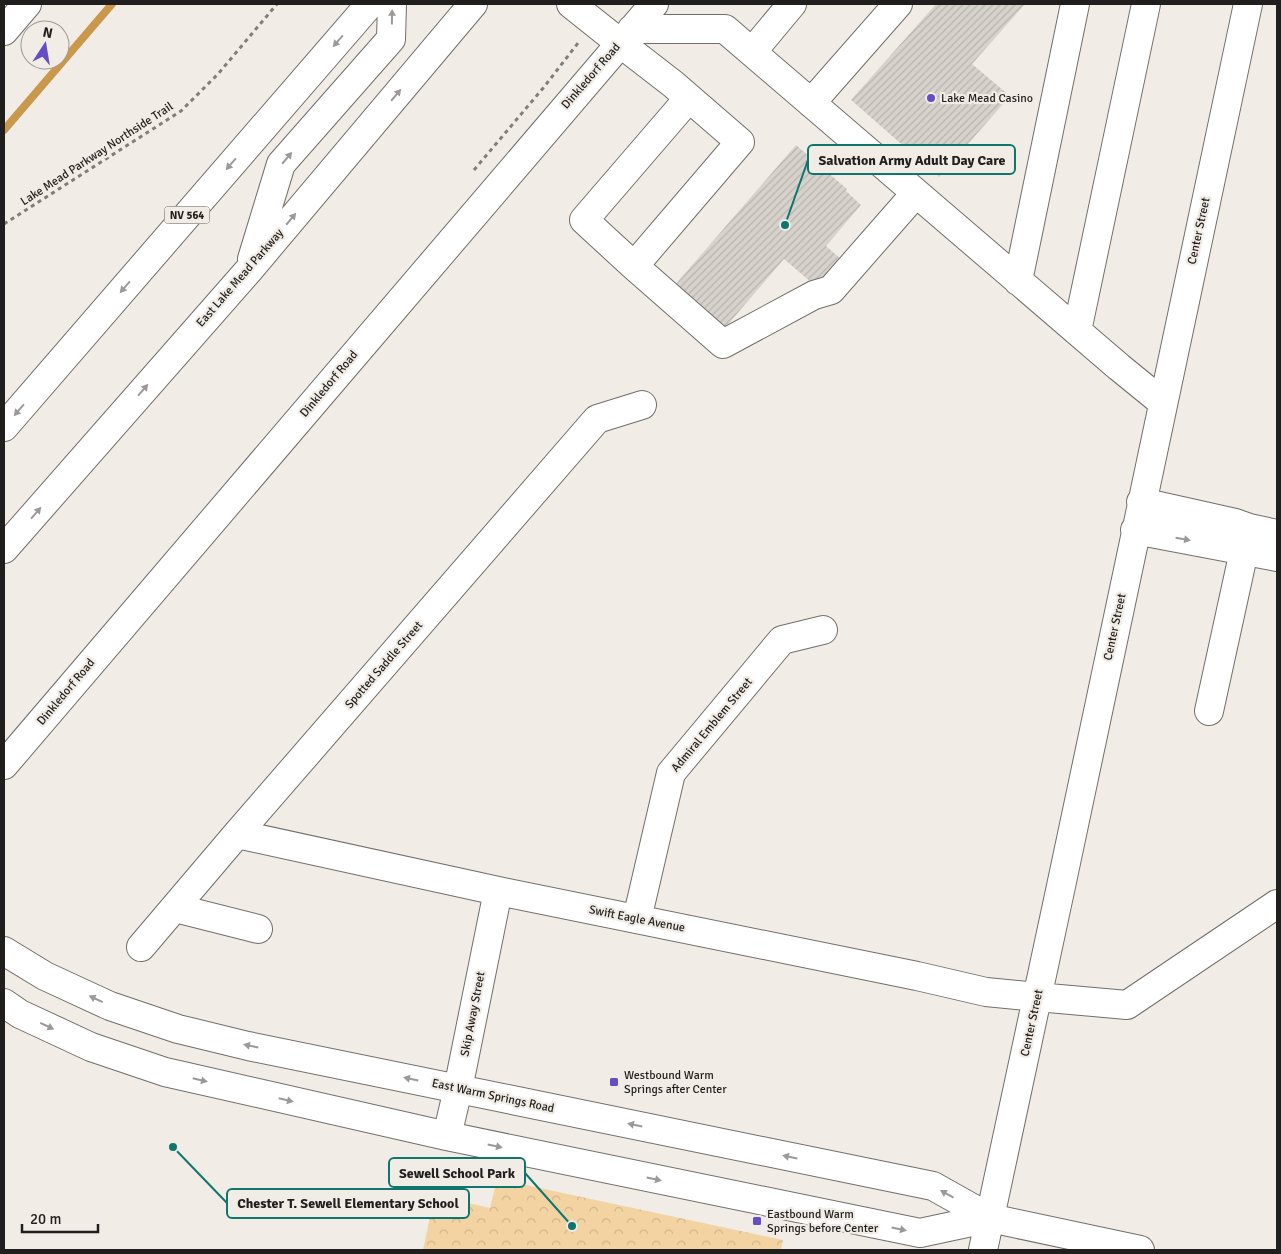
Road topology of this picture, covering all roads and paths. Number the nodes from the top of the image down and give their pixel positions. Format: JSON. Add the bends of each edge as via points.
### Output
{"nodes":[{"id":1,"x":25,"y":4,"type":"edge"},
{"id":2,"x":277,"y":4,"type":"edge"},
{"id":3,"x":370,"y":4,"type":"edge"},
{"id":4,"x":392,"y":4,"type":"edge"},
{"id":5,"x":473,"y":4,"type":"edge"},
{"id":6,"x":571,"y":4,"type":"edge"},
{"id":7,"x":654,"y":4,"type":"edge"},
{"id":8,"x":792,"y":4,"type":"edge"},
{"id":9,"x":898,"y":4,"type":"edge"},
{"id":10,"x":1075,"y":4,"type":"edge"},
{"id":11,"x":1146,"y":4,"type":"edge"},
{"id":12,"x":1248,"y":4,"type":"edge"},
{"id":13,"x":4,"y":31,"type":"edge"},
{"id":14,"x":626,"y":36,"type":"junction"},
{"id":15,"x":752,"y":52,"type":"junction"},
{"id":16,"x":689,"y":98,"type":"junction"},
{"id":17,"x":811,"y":103,"type":"junction"},
{"id":18,"x":916,"y":193,"type":"junction"},
{"id":19,"x":4,"y":224,"type":"edge"},
{"id":20,"x":634,"y":266,"type":"junction"},
{"id":21,"x":249,"y":270,"type":"junction"},
{"id":22,"x":1018,"y":280,"type":"junction"},
{"id":23,"x":1078,"y":331,"type":"junction"},
{"id":24,"x":1162,"y":402,"type":"junction"},
{"id":25,"x":642,"y":406,"type":"dead end"},
{"id":26,"x":4,"y":427,"type":"edge"},
{"id":27,"x":1141,"y":502,"type":"junction"},
{"id":28,"x":1135,"y":530,"type":"junction"},
{"id":29,"x":1277,"y":534,"type":"edge"},
{"id":30,"x":1246,"y":539,"type":"junction"},
{"id":31,"x":4,"y":549,"type":"edge"},
{"id":32,"x":1277,"y":557,"type":"edge"},
{"id":33,"x":824,"y":630,"type":"dead end"},
{"id":34,"x":1208,"y":711,"type":"dead end"},
{"id":35,"x":4,"y":765,"type":"edge"},
{"id":36,"x":237,"y":834,"type":"junction"},
{"id":37,"x":498,"y":891,"type":"junction"},
{"id":38,"x":1277,"y":904,"type":"edge"},
{"id":39,"x":175,"y":908,"type":"junction"},
{"id":40,"x":637,"y":919,"type":"junction"},
{"id":41,"x":258,"y":929,"type":"dead end"},
{"id":42,"x":140,"y":947,"type":"dead end"},
{"id":43,"x":4,"y":951,"type":"edge"},
{"id":44,"x":1037,"y":997,"type":"junction"},
{"id":45,"x":4,"y":1003,"type":"edge"},
{"id":46,"x":458,"y":1089,"type":"junction"},
{"id":47,"x":447,"y":1136,"type":"junction"},
{"id":48,"x":990,"y":1218,"type":"junction"},
{"id":49,"x":983,"y":1250,"type":"edge"},
{"id":50,"x":1140,"y":1250,"type":"edge"}],
"edges":[{"from":1,"to":13,"type":"street"},
{"from":2,"to":19,"type":"path","name":"Lake Mead Parkway Northside Trail","via":[[218,74],[180,111]]},
{"from":3,"to":26,"type":"street","number":"NV 564","one_way":true},
{"from":21,"to":4,"type":"street","one_way":true,"via":[[282,164],[391,39]]},
{"from":21,"to":5,"type":"street","name":"East Lake Mead Parkway","one_way":true},
{"from":6,"to":14,"type":"street"},
{"from":7,"to":14,"type":"street","name":"Dinkledorf Road"},
{"from":8,"to":15,"type":"street"},
{"from":9,"to":17,"type":"street"},
{"from":10,"to":22,"type":"street"},
{"from":11,"to":23,"type":"street"},
{"from":12,"to":24,"type":"street","name":"Center Street"},
{"from":14,"to":15,"type":"street","via":[[725,29]]},
{"from":14,"to":16,"type":"street"},
{"from":14,"to":35,"type":"street","name":"Dinkledorf Road"},
{"from":15,"to":17,"type":"street"},
{"from":16,"to":20,"type":"street","via":[[584,220]]},
{"from":16,"to":20,"type":"street","via":[[740,142]]},
{"from":17,"to":18,"type":"street"},
{"from":18,"to":20,"type":"street","via":[[831,290],[814,295],[723,344]]},
{"from":18,"to":22,"type":"street"},
{"from":31,"to":21,"type":"street","name":"East Lake Mead Parkway","one_way":true},
{"from":22,"to":23,"type":"street"},
{"from":23,"to":24,"type":"street"},
{"from":24,"to":27,"type":"street","name":"Center Street"},
{"from":25,"to":36,"type":"street","name":"Spotted Saddle Street","via":[[597,419]]},
{"from":27,"to":28,"type":"street","name":"Center Street"},
{"from":27,"to":30,"type":"street","via":[[1229,521]]},
{"from":28,"to":30,"type":"street","one_way":true},
{"from":28,"to":44,"type":"street","name":"Center Street"},
{"from":29,"to":30,"type":"street"},
{"from":30,"to":32,"type":"street"},
{"from":30,"to":34,"type":"street"},
{"from":33,"to":40,"type":"street","name":"Admiral Emblem Street","via":[[782,640],[671,773]]},
{"from":36,"to":37,"type":"street","name":"Swift Eagle Avenue"},
{"from":36,"to":39,"type":"street","name":"Spotted Saddle Street"},
{"from":37,"to":40,"type":"street","name":"Swift Eagle Avenue"},
{"from":37,"to":46,"type":"street","name":"Skip Away Street"},
{"from":38,"to":44,"type":"street","name":"Swift Eagle Avenue","via":[[1127,1005]]},
{"from":39,"to":41,"type":"street"},
{"from":39,"to":42,"type":"street","name":"Spotted Saddle Street"},
{"from":40,"to":44,"type":"street","name":"Swift Eagle Avenue","via":[[986,992]]},
{"from":46,"to":43,"type":"street","name":"East Warm Springs Road","one_way":true,"via":[[178,1029],[110,1006],[45,976]]},
{"from":44,"to":48,"type":"street","name":"Center Street"},
{"from":45,"to":47,"type":"street","name":"East Warm Springs Road","one_way":true,"via":[[20,1014],[91,1047],[165,1072]]},
{"from":46,"to":47,"type":"street","name":"Skip Away Street"},
{"from":48,"to":46,"type":"street","name":"East Warm Springs Road","one_way":true,"via":[[933,1186]]},
{"from":47,"to":48,"type":"street","name":"East Warm Springs Road","one_way":true,"via":[[920,1233]]},
{"from":48,"to":49,"type":"street","name":"Center Street"},
{"from":48,"to":50,"type":"street","name":"East Warm Springs Road"}]}
